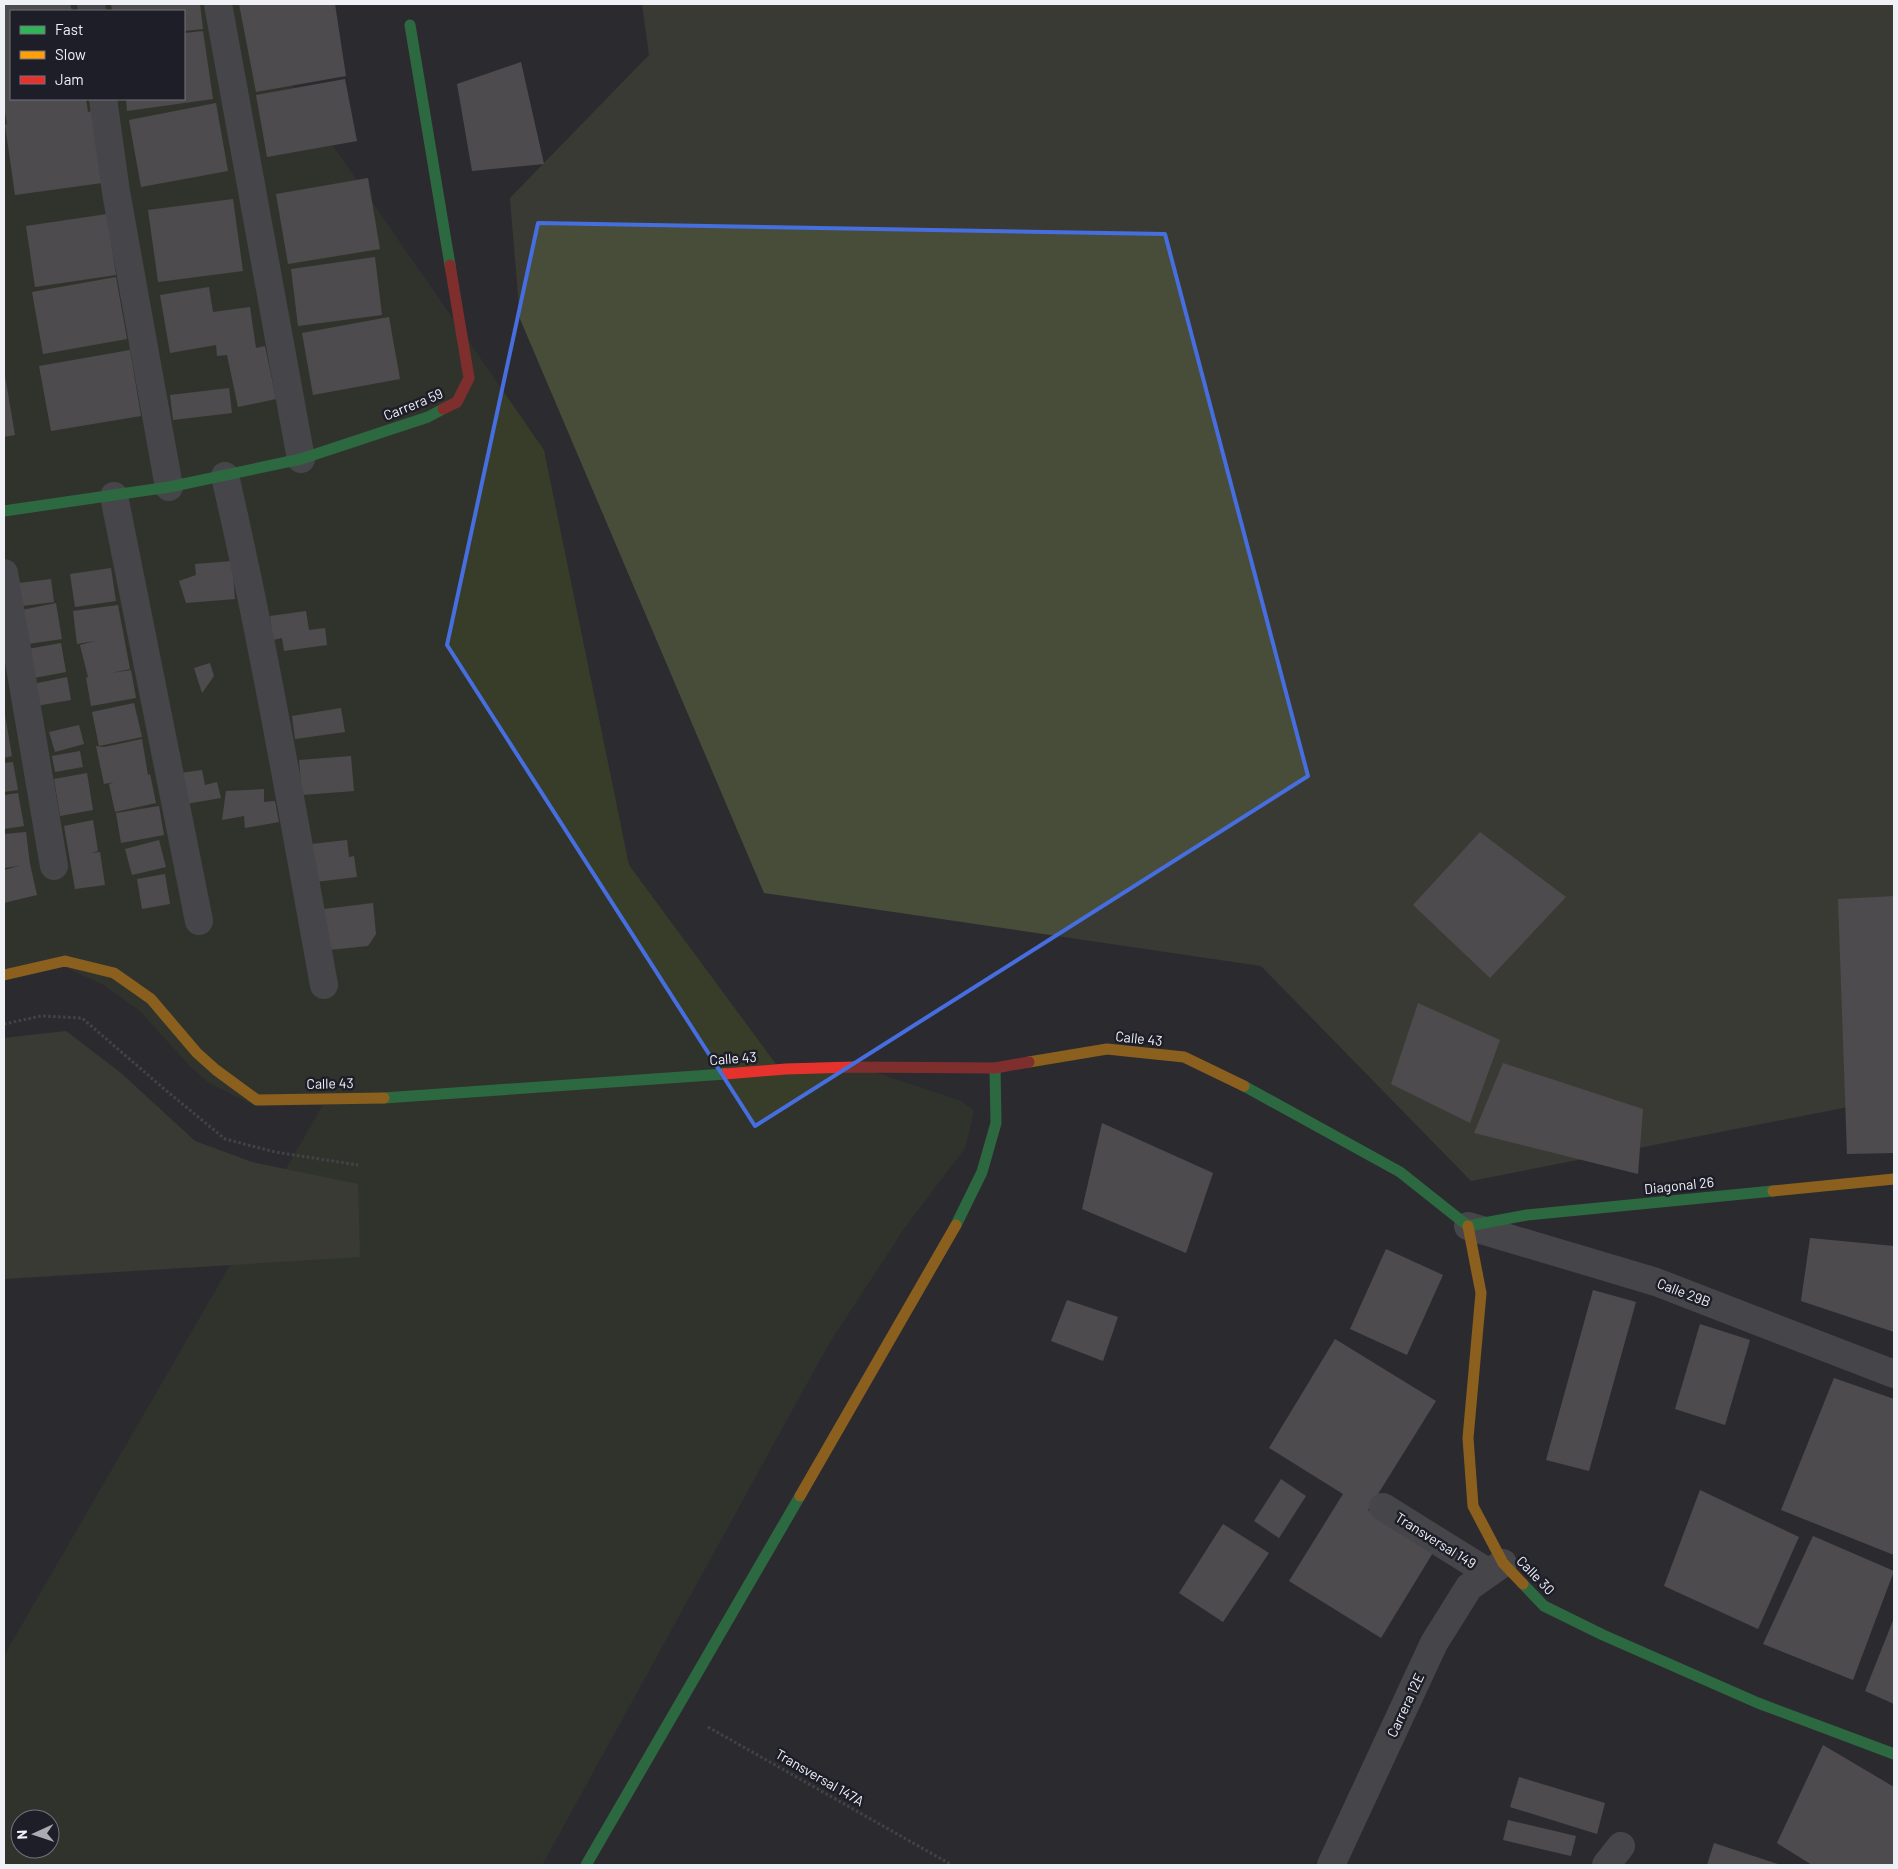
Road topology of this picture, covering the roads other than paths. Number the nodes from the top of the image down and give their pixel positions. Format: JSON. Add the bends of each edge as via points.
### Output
{"nodes":[{"id":1,"x":218,"y":4,"type":"edge"},
{"id":2,"x":410,"y":25,"type":"dead end"},
{"id":3,"x":103,"y":100,"type":"edge"},
{"id":4,"x":301,"y":460,"type":"junction"},
{"id":5,"x":225,"y":476,"type":"junction"},
{"id":6,"x":169,"y":487,"type":"junction"},
{"id":7,"x":114,"y":496,"type":"junction"},
{"id":8,"x":4,"y":511,"type":"edge"},
{"id":9,"x":4,"y":573,"type":"edge"},
{"id":10,"x":54,"y":866,"type":"dead end"},
{"id":11,"x":199,"y":921,"type":"dead end"},
{"id":12,"x":4,"y":975,"type":"edge"},
{"id":13,"x":324,"y":985,"type":"dead end"},
{"id":14,"x":995,"y":1068,"type":"junction"},
{"id":15,"x":1894,"y":1179,"type":"edge"},
{"id":16,"x":1468,"y":1226,"type":"junction"},
{"id":17,"x":1894,"y":1374,"type":"edge"},
{"id":18,"x":1384,"y":1507,"type":"dead end"},
{"id":19,"x":1496,"y":1568,"type":"junction"},
{"id":20,"x":1894,"y":1754,"type":"edge"},
{"id":21,"x":586,"y":1865,"type":"edge"},
{"id":22,"x":1331,"y":1865,"type":"edge"}],
"edges":[{"from":1,"to":4,"type":"street"},
{"from":2,"to":4,"type":"main road","name":"Carrera 59","via":[[469,378],[457,402],[428,417]]},
{"from":3,"to":6,"type":"street"},
{"from":4,"to":5,"type":"main road","name":"Carrera 59"},
{"from":5,"to":6,"type":"main road","name":"Carrera 59"},
{"from":5,"to":13,"type":"street","via":[[276,718]]},
{"from":6,"to":7,"type":"main road","name":"Carrera 59"},
{"from":7,"to":8,"type":"main road","name":"Carrera 59"},
{"from":7,"to":11,"type":"street"},
{"from":9,"to":10,"type":"street"},
{"from":12,"to":14,"type":"main road","name":"Calle 43","via":[[65,960],[114,973],[151,999],[197,1053],[216,1070],[258,1100],[410,1097],[786,1069]]},
{"from":14,"to":16,"type":"main road","name":"Calle 43","via":[[1107,1049],[1184,1058],[1268,1098],[1400,1172]]},
{"from":14,"to":21,"type":"main road","via":[[996,1123],[982,1172],[954,1229]]},
{"from":15,"to":16,"type":"main road","name":"Diagonal 26","via":[[1527,1215]]},
{"from":16,"to":17,"type":"street","name":"Calle 29B","via":[[1656,1282]]},
{"from":16,"to":19,"type":"main road","name":"Calle 30","via":[[1481,1293],[1468,1438],[1473,1506]]},
{"from":18,"to":19,"type":"street","name":"Transversal 149"},
{"from":19,"to":20,"type":"main road","name":"Calle 30","via":[[1544,1606],[1594,1631],[1758,1702]]},
{"from":19,"to":22,"type":"street","name":"Carrera 12E","via":[[1469,1587],[1434,1643]]}]}
